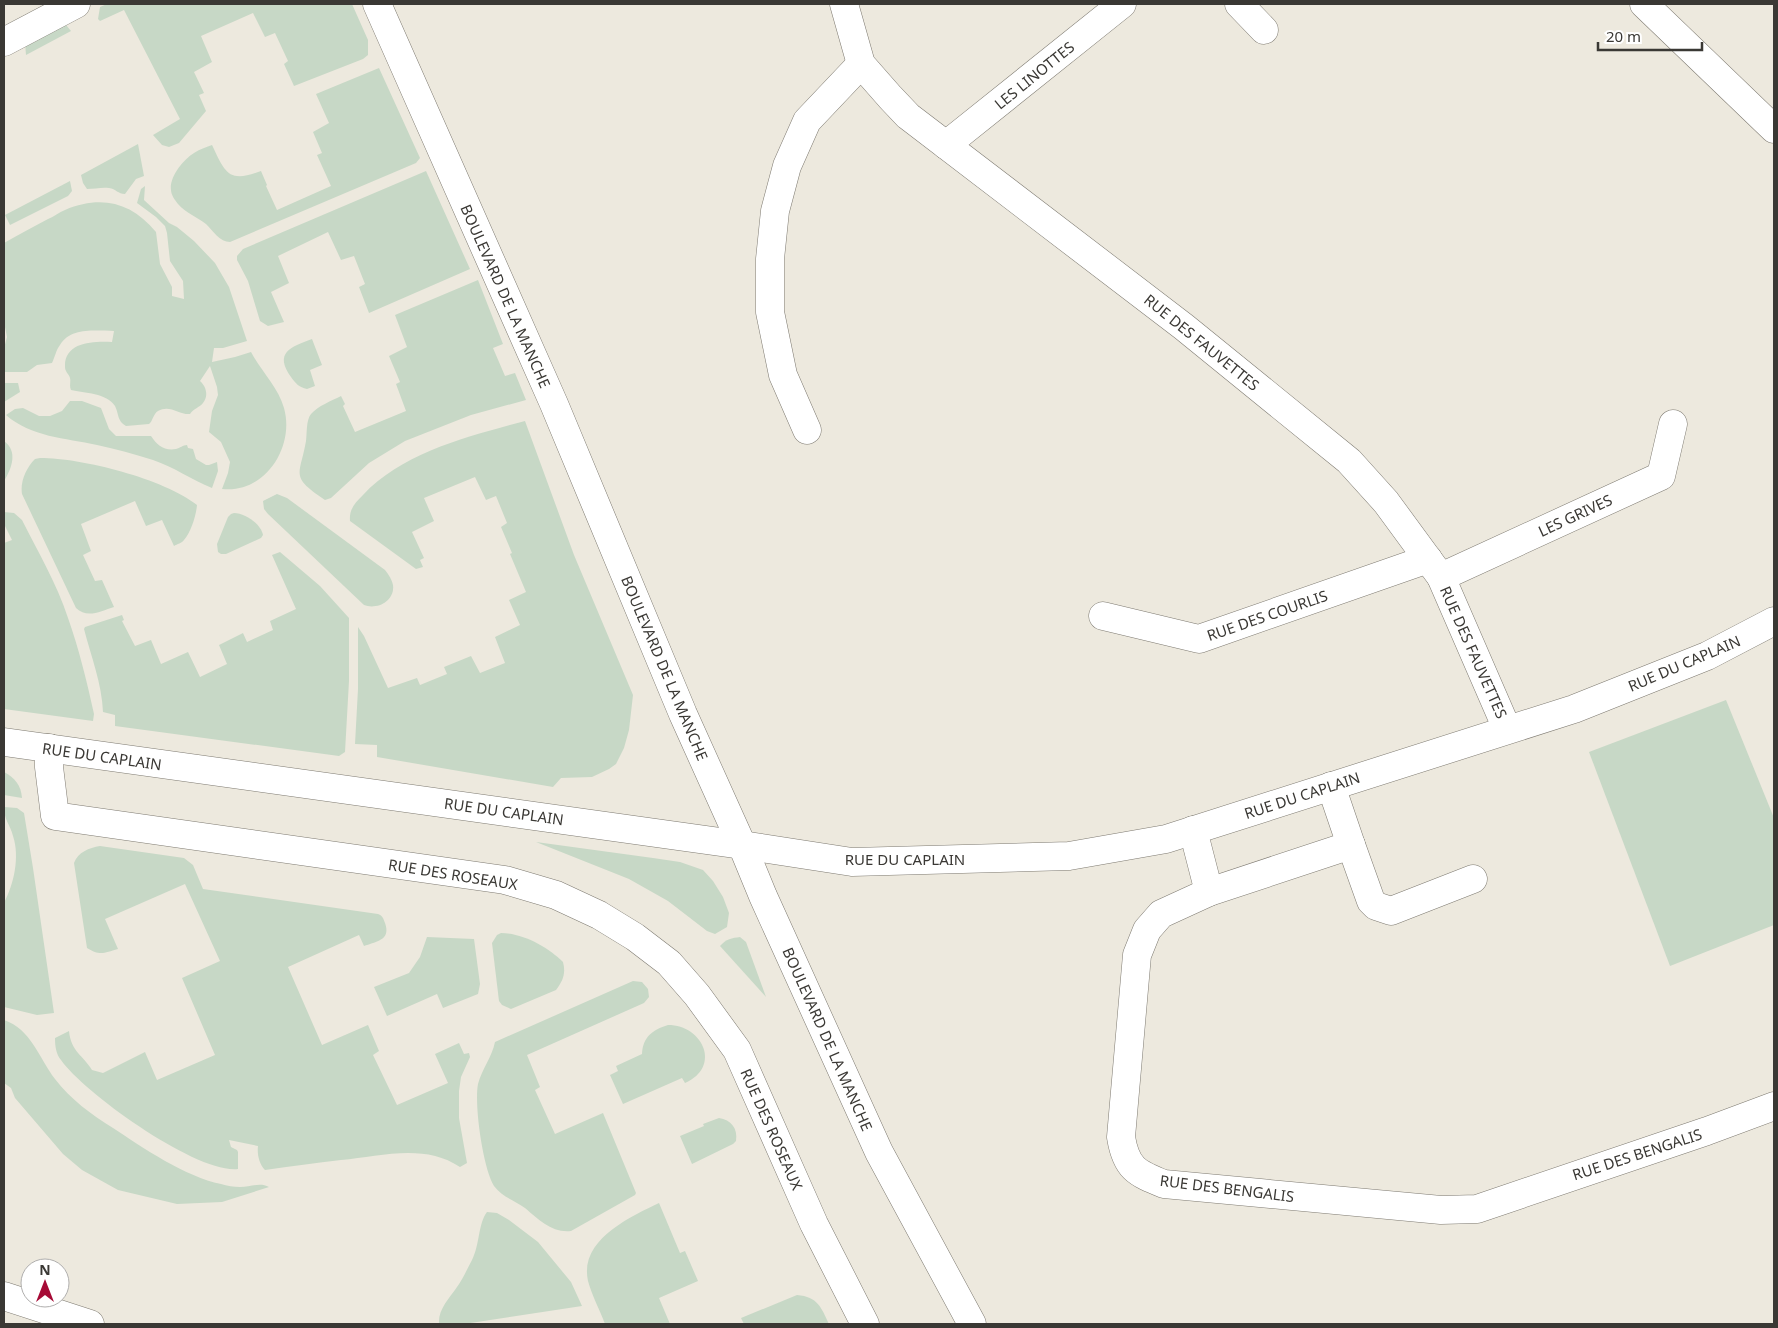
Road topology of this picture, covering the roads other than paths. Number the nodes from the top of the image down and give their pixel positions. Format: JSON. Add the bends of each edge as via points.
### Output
{"nodes":[{"id":1,"x":76,"y":4,"type":"edge"},
{"id":2,"x":377,"y":4,"type":"edge"},
{"id":3,"x":844,"y":4,"type":"edge"},
{"id":4,"x":1122,"y":4,"type":"edge"},
{"id":5,"x":1239,"y":4,"type":"edge"},
{"id":6,"x":1644,"y":4,"type":"edge"},
{"id":7,"x":1264,"y":30,"type":"dead end"},
{"id":8,"x":4,"y":42,"type":"edge"},
{"id":9,"x":861,"y":64,"type":"junction"},
{"id":10,"x":1774,"y":129,"type":"edge"},
{"id":11,"x":946,"y":145,"type":"junction"},
{"id":12,"x":1673,"y":424,"type":"dead end"},
{"id":13,"x":807,"y":430,"type":"dead end"},
{"id":14,"x":1435,"y":568,"type":"junction"},
{"id":15,"x":1103,"y":616,"type":"dead end"},
{"id":16,"x":1774,"y":621,"type":"edge"},
{"id":17,"x":1507,"y":729,"type":"junction"},
{"id":18,"x":4,"y":742,"type":"edge"},
{"id":19,"x":49,"y":748,"type":"junction"},
{"id":20,"x":1331,"y":786,"type":"junction"},
{"id":21,"x":1193,"y":830,"type":"junction"},
{"id":22,"x":742,"y":845,"type":"junction"},
{"id":23,"x":1351,"y":845,"type":"junction"},
{"id":24,"x":1474,"y":878,"type":"dead end"},
{"id":25,"x":1209,"y":892,"type":"junction"},
{"id":26,"x":1774,"y":1106,"type":"edge"},
{"id":27,"x":4,"y":1296,"type":"edge"},
{"id":28,"x":90,"y":1324,"type":"edge"},
{"id":29,"x":865,"y":1324,"type":"edge"},
{"id":30,"x":972,"y":1324,"type":"edge"}],
"edges":[{"from":1,"to":8,"type":"street"},
{"from":2,"to":22,"type":"street","name":"BOULEVARD DE LA MANCHE","via":[[550,396],[683,714]]},
{"from":3,"to":9,"type":"street","name":"RUE DES FAUVETTES"},
{"from":4,"to":11,"type":"street","name":"LES LINOTTES"},
{"from":5,"to":7,"type":"street"},
{"from":6,"to":10,"type":"street"},
{"from":9,"to":11,"type":"street","name":"RUE DES FAUVETTES","via":[[908,116]]},
{"from":9,"to":13,"type":"street","via":[[807,121],[787,166],[775,211],[770,258],[770,312],[783,375]]},
{"from":11,"to":14,"type":"street","name":"RUE DES FAUVETTES","via":[[1179,323],[1349,461],[1386,502]]},
{"from":12,"to":14,"type":"street","name":"LES GRIVES","via":[[1661,476]]},
{"from":14,"to":15,"type":"street","name":"RUE DES COURLIS","via":[[1199,638]]},
{"from":14,"to":17,"type":"street","name":"RUE DES FAUVETTES"},
{"from":16,"to":17,"type":"street","name":"RUE DU CAPLAIN","via":[[1707,656],[1574,709]]},
{"from":17,"to":20,"type":"street","name":"RUE DU CAPLAIN"},
{"from":18,"to":19,"type":"street","name":"RUE DU CAPLAIN"},
{"from":19,"to":22,"type":"street","name":"RUE DU CAPLAIN"},
{"from":19,"to":29,"type":"street","name":"RUE DES ROSEAUX","via":[[55,816],[505,880],[556,895],[635,936],[675,970],[737,1050],[814,1224]]},
{"from":20,"to":21,"type":"street","name":"RUE DU CAPLAIN"},
{"from":20,"to":23,"type":"street"},
{"from":21,"to":22,"type":"street","name":"RUE DU CAPLAIN","via":[[1166,839],[1050,857],[852,862]]},
{"from":21,"to":25,"type":"street"},
{"from":22,"to":30,"type":"street","name":"BOULEVARD DE LA MANCHE","via":[[879,1152]]},
{"from":23,"to":24,"type":"street","via":[[1371,902],[1391,911]]},
{"from":23,"to":25,"type":"street","name":"RUE DES BENGALIS"},
{"from":25,"to":26,"type":"street","name":"RUE DES BENGALIS","via":[[1162,914],[1147,930],[1137,955],[1121,1137],[1123,1152],[1130,1164],[1142,1175],[1164,1184],[1441,1210],[1477,1209]]},
{"from":27,"to":28,"type":"street"}]}
